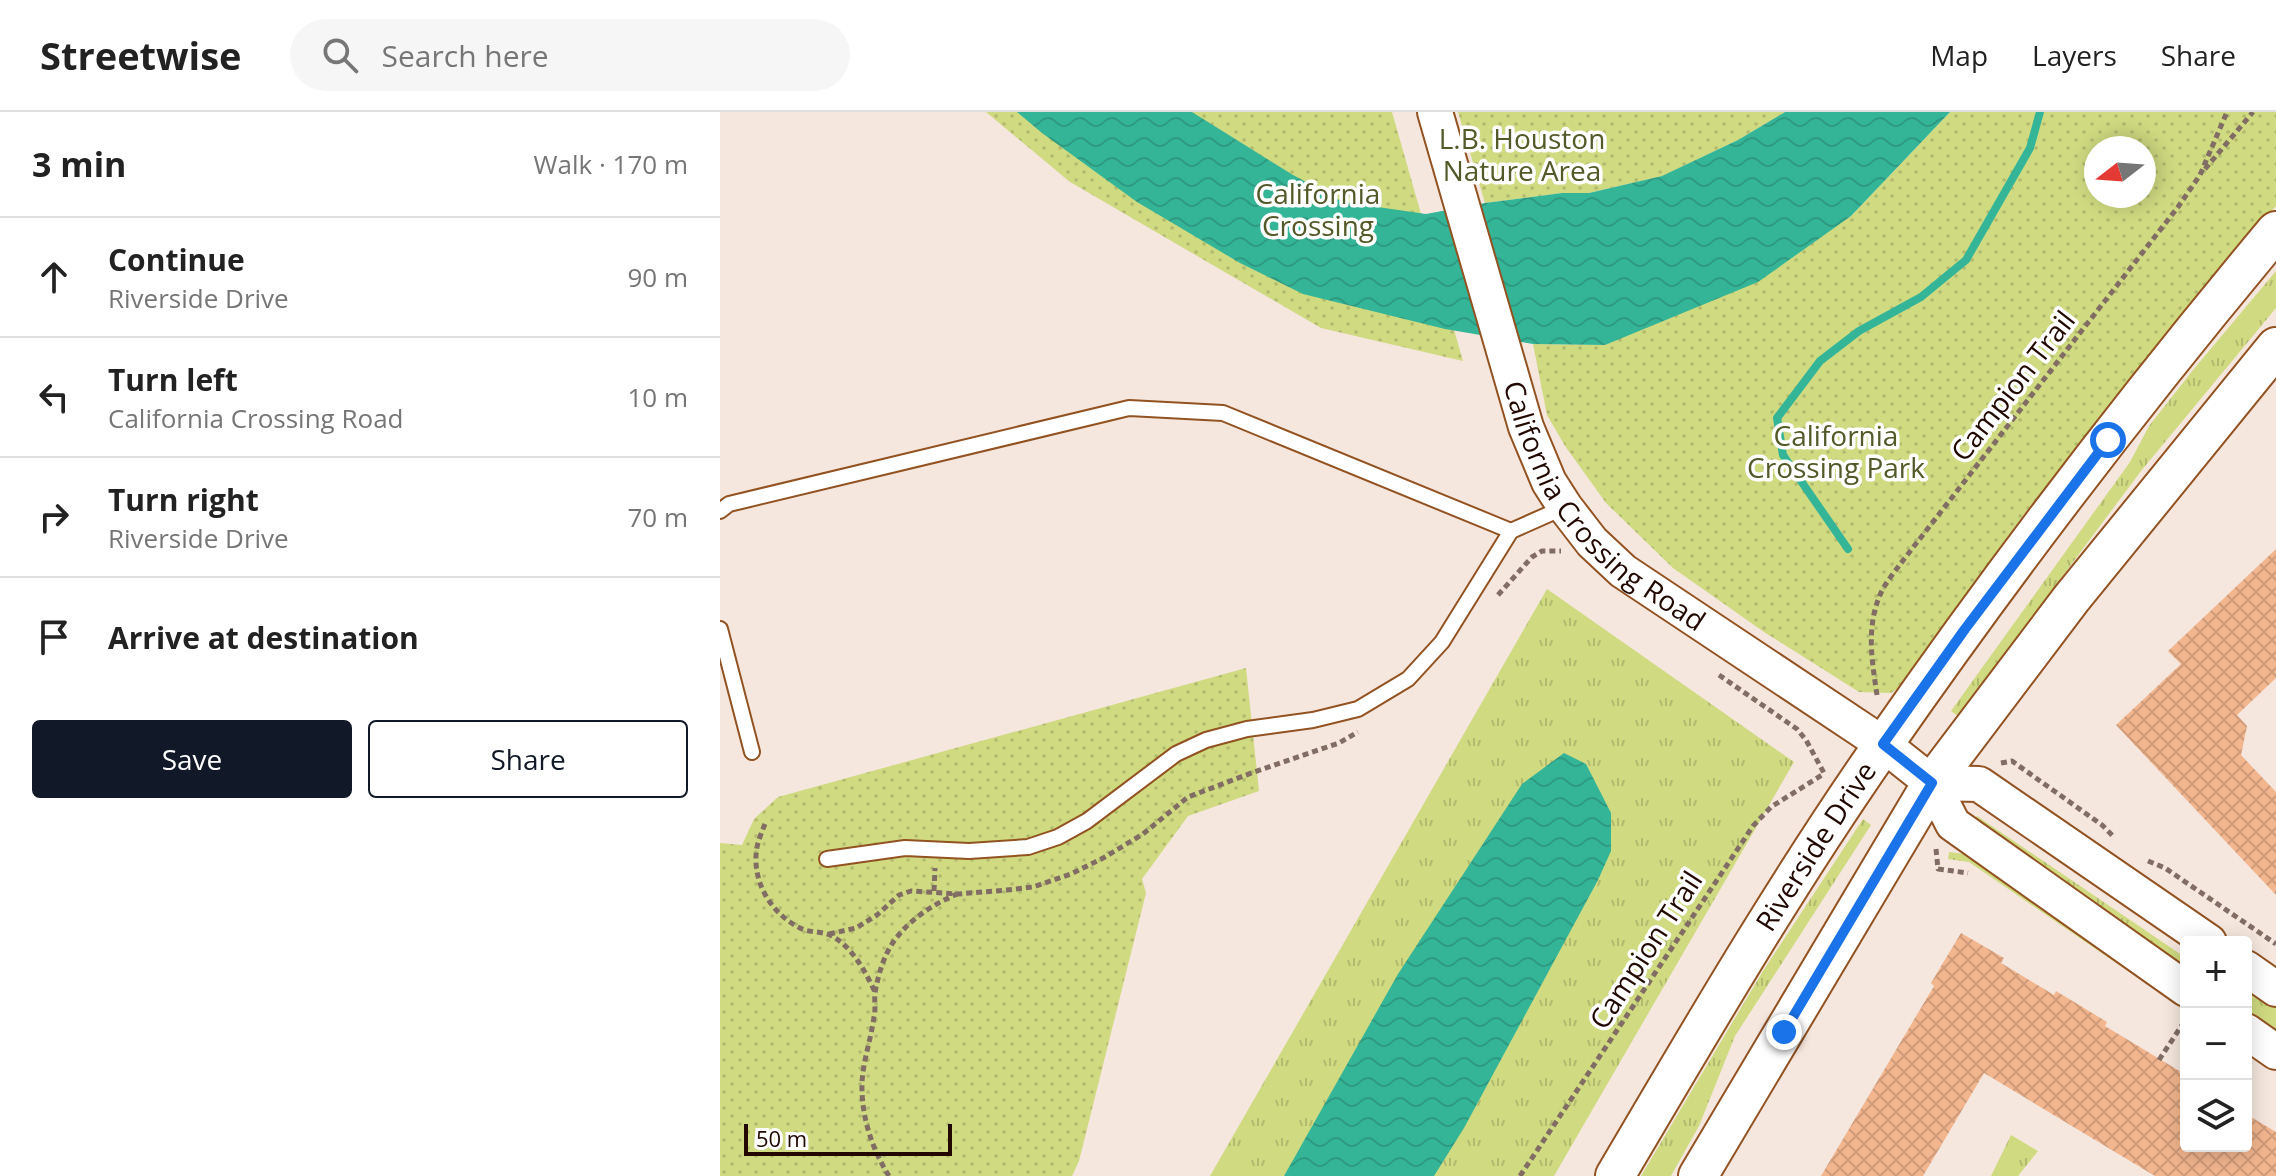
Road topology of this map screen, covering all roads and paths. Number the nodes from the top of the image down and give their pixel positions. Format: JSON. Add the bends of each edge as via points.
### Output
{"nodes":[{"id":1,"x":1435,"y":112,"type":"edge"},
{"id":2,"x":2227,"y":112,"type":"edge"},
{"id":3,"x":2253,"y":112,"type":"edge"},
{"id":4,"x":2200,"y":175,"type":"junction"},
{"id":5,"x":2276,"y":231,"type":"edge"},
{"id":6,"x":2276,"y":347,"type":"edge"},
{"id":7,"x":1565,"y":507,"type":"junction"},
{"id":8,"x":720,"y":511,"type":"edge"},
{"id":9,"x":1511,"y":531,"type":"junction"},
{"id":10,"x":720,"y":629,"type":"edge"},
{"id":11,"x":1877,"y":696,"type":"dead end"},
{"id":12,"x":1781,"y":717,"type":"dead end"},
{"id":13,"x":1883,"y":744,"type":"junction"},
{"id":14,"x":752,"y":752,"type":"dead end"},
{"id":15,"x":1992,"y":763,"type":"dead end"},
{"id":16,"x":1932,"y":783,"type":"junction"},
{"id":17,"x":765,"y":824,"type":"dead end"},
{"id":18,"x":2123,"y":845,"type":"dead end"},
{"id":19,"x":2141,"y":858,"type":"dead end"},
{"id":20,"x":827,"y":859,"type":"dead end"},
{"id":21,"x":911,"y":891,"type":"dead end"},
{"id":22,"x":958,"y":894,"type":"dead end"},
{"id":23,"x":829,"y":934,"type":"junction"},
{"id":24,"x":2200,"y":936,"type":"edge"},
{"id":25,"x":2276,"y":944,"type":"edge"},
{"id":26,"x":2252,"y":972,"type":"edge"},
{"id":27,"x":2276,"y":989,"type":"edge"},
{"id":28,"x":875,"y":993,"type":"junction"},
{"id":29,"x":2180,"y":1001,"type":"edge"},
{"id":30,"x":2184,"y":1008,"type":"edge"},
{"id":31,"x":2252,"y":1035,"type":"edge"},
{"id":32,"x":2276,"y":1052,"type":"edge"},
{"id":33,"x":2159,"y":1060,"type":"dead end"},
{"id":34,"x":889,"y":1176,"type":"edge"},
{"id":35,"x":1520,"y":1176,"type":"edge"},
{"id":36,"x":1615,"y":1176,"type":"edge"},
{"id":37,"x":1698,"y":1176,"type":"edge"}],
"edges":[{"from":1,"to":7,"type":"street","name":"California Crossing Road","via":[[1513,385],[1549,482]]},
{"from":2,"to":4,"type":"path","name":"Campion Trail"},
{"from":3,"to":4,"type":"path"},
{"from":4,"to":11,"type":"path","name":"Campion Trail","via":[[1881,592],[1870,645]]},
{"from":5,"to":13,"type":"main road","name":"Riverside Drive","via":[[2108,440]]},
{"from":6,"to":16,"type":"main road","via":[[2071,599]]},
{"from":7,"to":9,"type":"lane"},
{"from":7,"to":13,"type":"street","name":"California Crossing Road","via":[[1623,571]]},
{"from":8,"to":9,"type":"lane","via":[[729,504],[1129,408],[1223,413]]},
{"from":9,"to":20,"type":"lane","via":[[1442,642],[1408,679],[1358,709],[1206,740],[1176,754],[1087,821],[1028,847],[905,848]]},
{"from":10,"to":14,"type":"lane"},
{"from":12,"to":35,"type":"path","name":"Campion Trail","via":[[1797,729],[1827,772],[1771,807],[1753,826]]},
{"from":13,"to":16,"type":"street","name":"California Crossing Road"},
{"from":13,"to":36,"type":"main road","name":"Riverside Drive","via":[[1752,944]]},
{"from":15,"to":18,"type":"path","via":[[2012,761]]},
{"from":16,"to":24,"type":"street","via":[[1979,784]]},
{"from":16,"to":29,"type":"street","name":"California Crossing Road","via":[[1953,824]]},
{"from":16,"to":37,"type":"main road"},
{"from":17,"to":23,"type":"path","via":[[756,870],[766,898],[800,928]]},
{"from":19,"to":25,"type":"path","via":[[2165,868]]},
{"from":21,"to":23,"type":"path","via":[[856,928]]},
{"from":22,"to":28,"type":"path","via":[[908,924],[892,943]]},
{"from":23,"to":28,"type":"path","via":[[854,956]]},
{"from":26,"to":27,"type":"street"},
{"from":28,"to":34,"type":"path","via":[[863,1106]]},
{"from":30,"to":33,"type":"path"},
{"from":31,"to":32,"type":"street"}]}
